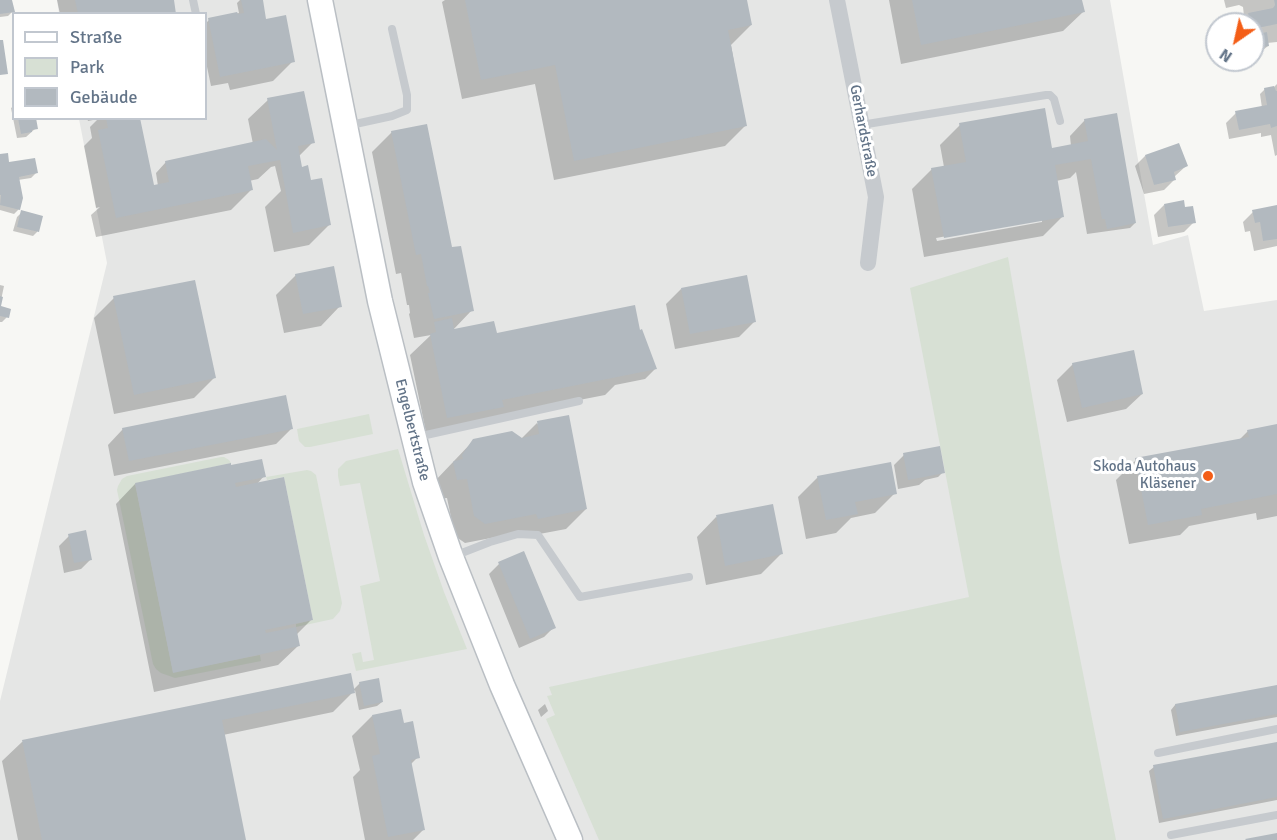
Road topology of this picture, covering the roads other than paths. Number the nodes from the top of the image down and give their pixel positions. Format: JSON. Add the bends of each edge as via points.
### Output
{"nodes":[{"id":1,"x":320,"y":0,"type":"edge"},
{"id":2,"x":837,"y":0,"type":"edge"},
{"id":3,"x":392,"y":29,"type":"dead end"},
{"id":4,"x":1060,"y":121,"type":"dead end"},
{"id":5,"x":861,"y":125,"type":"junction"},
{"id":6,"x":345,"y":126,"type":"junction"},
{"id":7,"x":868,"y":263,"type":"dead end"},
{"id":8,"x":579,"y":400,"type":"dead end"},
{"id":9,"x":414,"y":438,"type":"junction"},
{"id":10,"x":451,"y":557,"type":"junction"},
{"id":11,"x":689,"y":578,"type":"dead end"},
{"id":12,"x":1277,"y":729,"type":"edge"},
{"id":13,"x":1158,"y":753,"type":"dead end"},
{"id":14,"x":1277,"y":815,"type":"edge"},
{"id":15,"x":1171,"y":835,"type":"dead end"},
{"id":16,"x":570,"y":840,"type":"edge"}],
"edges":[{"from":1,"to":6,"type":"street","name":"Engelbertstraße"},
{"from":2,"to":5,"type":"street","name":"Gerhardstraße"},
{"from":3,"to":6,"type":"lane","via":[[407,110]]},
{"from":4,"to":5,"type":"lane","via":[[1054,99],[1047,94]]},
{"from":5,"to":7,"type":"street","name":"Gerhardstraße","via":[[876,197]]},
{"from":6,"to":9,"type":"street","name":"Engelbertstraße","via":[[380,301]]},
{"from":8,"to":9,"type":"lane"},
{"from":9,"to":10,"type":"street","name":"Engelbertstraße"},
{"from":10,"to":11,"type":"lane","via":[[518,534],[538,535],[580,597]]},
{"from":10,"to":16,"type":"street","name":"Engelbertstraße"},
{"from":12,"to":13,"type":"lane"},
{"from":14,"to":15,"type":"lane"}]}
